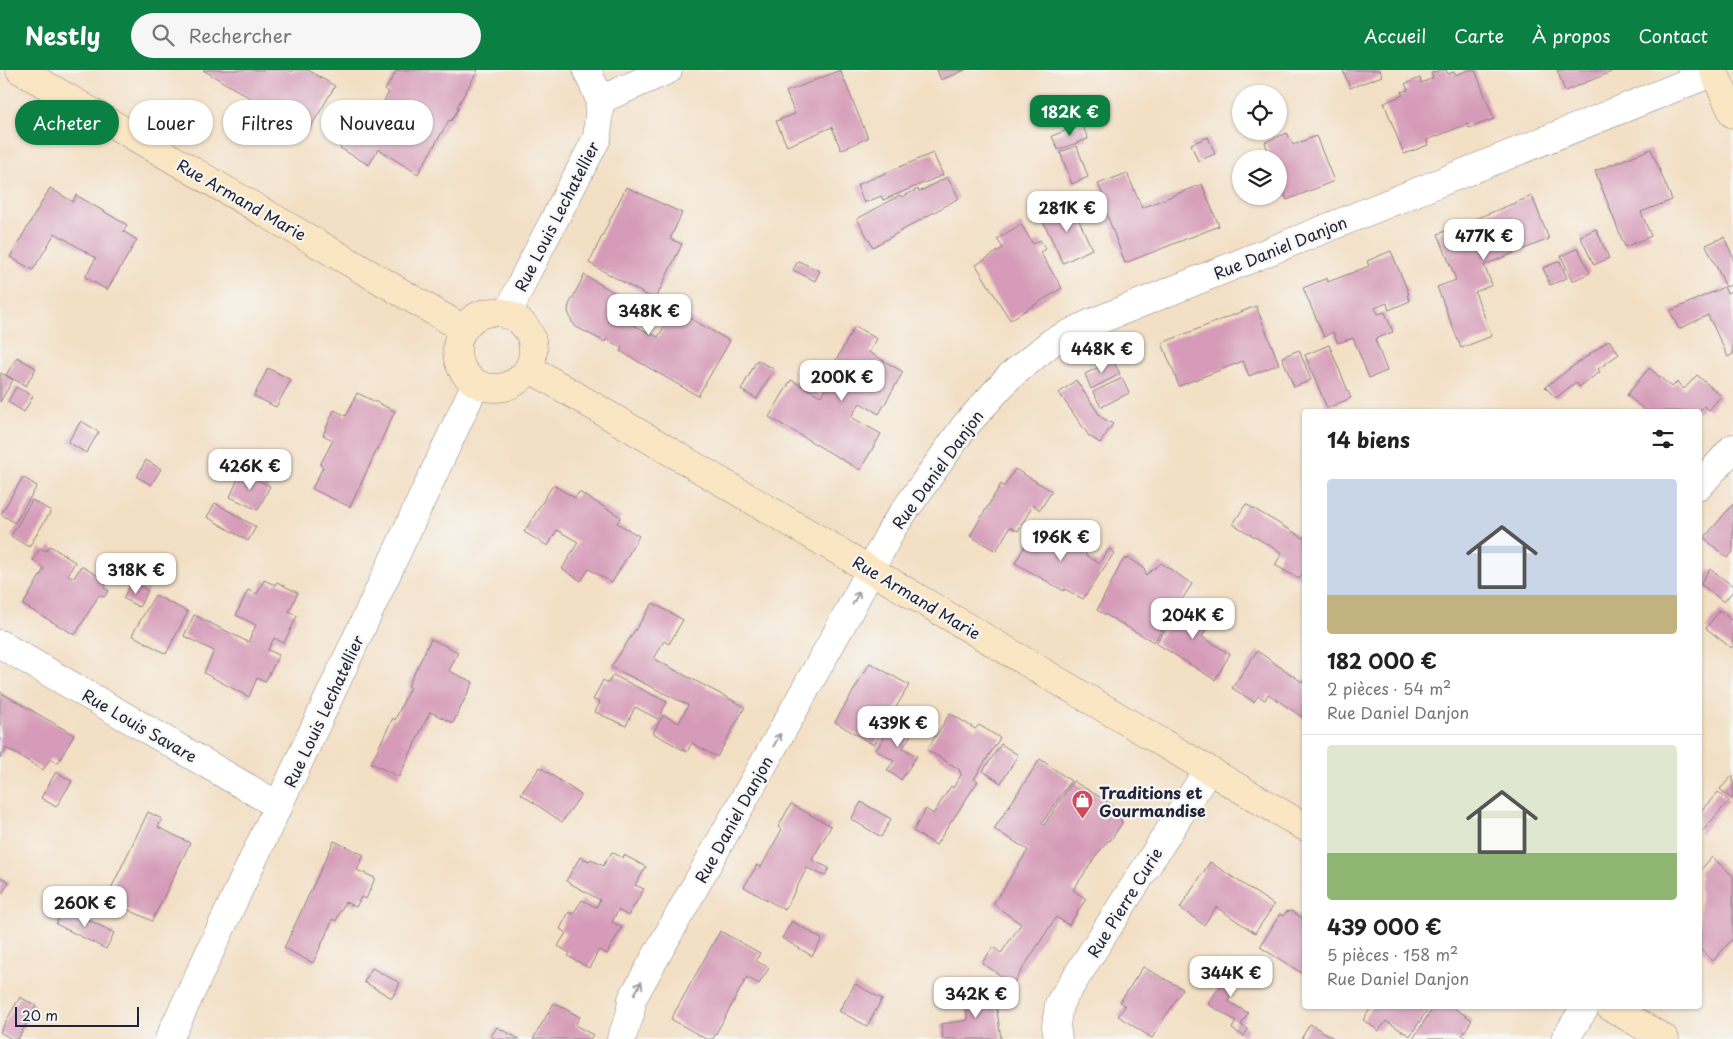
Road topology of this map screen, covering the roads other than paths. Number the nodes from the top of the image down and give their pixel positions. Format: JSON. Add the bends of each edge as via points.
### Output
{"nodes":[{"id":1,"x":20,"y":70,"type":"edge"},
{"id":2,"x":587,"y":70,"type":"edge"},
{"id":3,"x":668,"y":70,"type":"edge"},
{"id":4,"x":1714,"y":71,"type":"edge"},
{"id":5,"x":600,"y":100,"type":"junction"},
{"id":6,"x":1733,"y":114,"type":"edge"},
{"id":7,"x":507,"y":315,"type":"junction"},
{"id":8,"x":464,"y":329,"type":"junction"},
{"id":9,"x":529,"y":368,"type":"junction"},
{"id":10,"x":476,"y":383,"type":"junction"},
{"id":11,"x":1733,"y":448,"type":"edge"},
{"id":12,"x":1702,"y":482,"type":"edge"},
{"id":13,"x":871,"y":570,"type":"junction"},
{"id":14,"x":0,"y":644,"type":"edge"},
{"id":15,"x":1208,"y":770,"type":"junction"},
{"id":16,"x":279,"y":806,"type":"junction"},
{"id":17,"x":1302,"y":825,"type":"edge"},
{"id":18,"x":1584,"y":1009,"type":"edge"},
{"id":19,"x":1614,"y":1009,"type":"edge"},
{"id":20,"x":622,"y":1037,"type":"edge"},
{"id":21,"x":169,"y":1039,"type":"edge"},
{"id":22,"x":1058,"y":1039,"type":"edge"},
{"id":23,"x":1565,"y":1039,"type":"edge"},
{"id":24,"x":1665,"y":1039,"type":"edge"}],
"edges":[{"from":1,"to":8,"type":"main road","name":"Rue Armand Marie"},
{"from":2,"to":5,"type":"street"},
{"from":3,"to":5,"type":"street"},
{"from":4,"to":6,"type":"main road"},
{"from":4,"to":13,"type":"street","name":"Rue Daniel Danjon","via":[[1089,324],[1052,342],[1009,377],[964,427],[893,527]]},
{"from":5,"to":7,"type":"street","name":"Rue Louis Lechatellier","via":[[597,138]]},
{"from":7,"to":8,"type":"main road","via":[[492,312],[482,315]]},
{"from":7,"to":9,"type":"main road","via":[[516,319],[530,335],[533,349]]},
{"from":8,"to":10,"type":"main road","via":[[458,344],[458,356],[466,375]]},
{"from":9,"to":10,"type":"main road","via":[[521,378],[503,388]]},
{"from":9,"to":13,"type":"main road","name":"Rue Armand Marie"},
{"from":10,"to":16,"type":"street","name":"Rue Louis Lechatellier"},
{"from":11,"to":12,"type":"street"},
{"from":13,"to":15,"type":"main road","name":"Rue Armand Marie"},
{"from":20,"to":13,"type":"street","name":"Rue Daniel Danjon","one_way":true,"via":[[632,999]]},
{"from":14,"to":16,"type":"street","name":"Rue Louis Savare"},
{"from":15,"to":17,"type":"main road","name":"Rue Armand Marie"},
{"from":15,"to":22,"type":"street","name":"Rue Pierre Curie","via":[[1059,1004]]},
{"from":16,"to":21,"type":"street","name":"Rue Louis Lechatellier"},
{"from":18,"to":23,"type":"street"},
{"from":19,"to":24,"type":"main road"}]}
